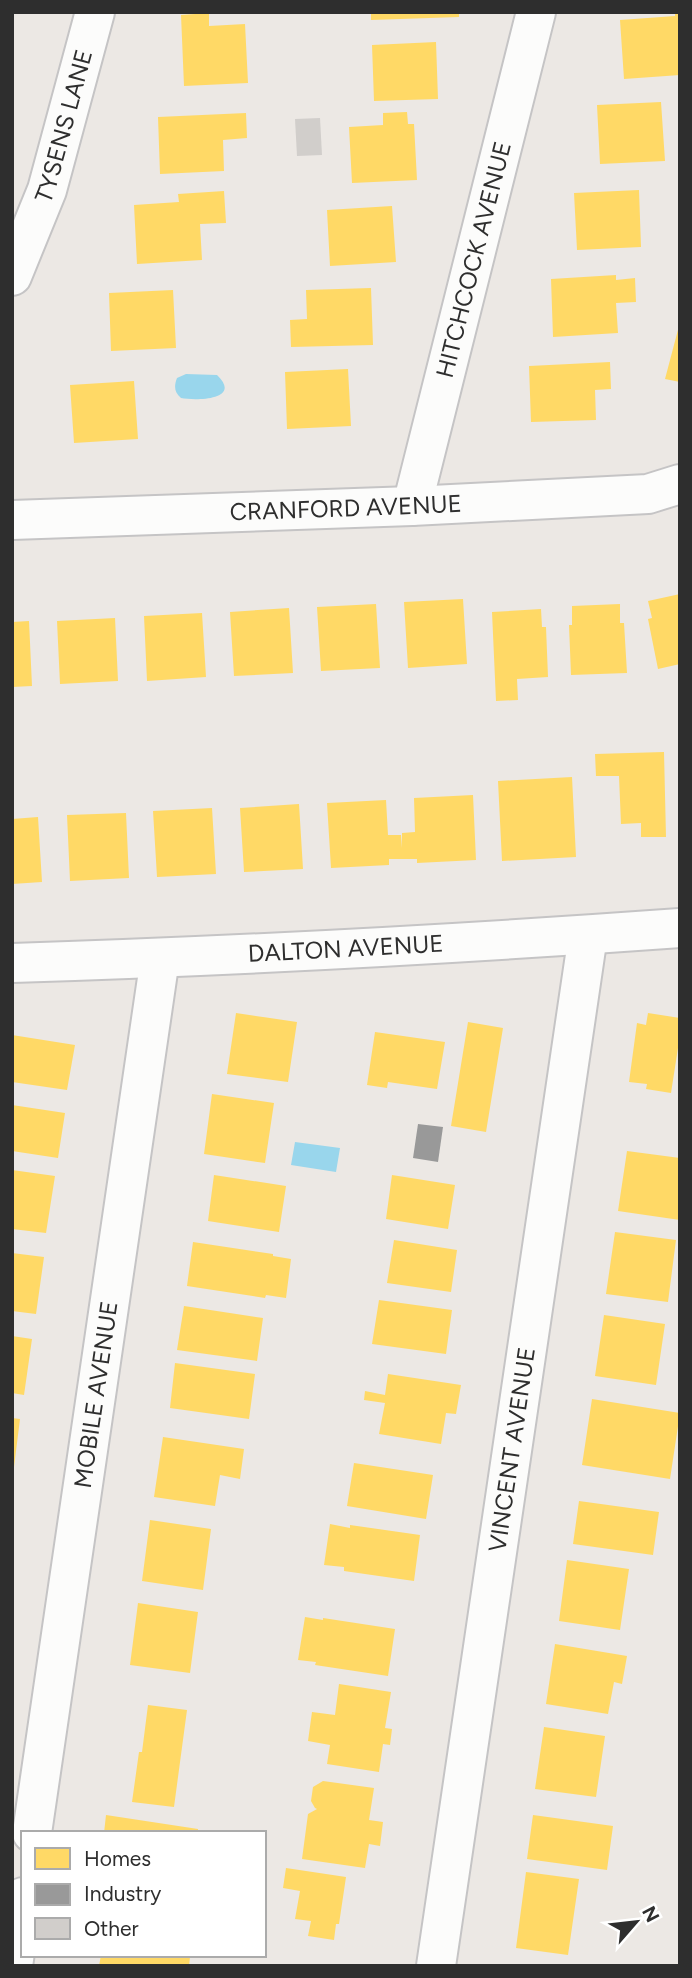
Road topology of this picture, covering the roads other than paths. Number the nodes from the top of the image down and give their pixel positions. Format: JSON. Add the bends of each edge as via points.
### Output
{"nodes":[{"id":1,"x":95,"y":12,"type":"edge"},
{"id":2,"x":536,"y":12,"type":"edge"},
{"id":3,"x":12,"y":276,"type":"edge"},
{"id":4,"x":680,"y":484,"type":"edge"},
{"id":5,"x":412,"y":506,"type":"junction"},
{"id":6,"x":12,"y":520,"type":"edge"},
{"id":7,"x":680,"y":928,"type":"edge"},
{"id":8,"x":588,"y":935,"type":"junction"},
{"id":9,"x":160,"y":958,"type":"junction"},
{"id":10,"x":12,"y":963,"type":"edge"},
{"id":11,"x":32,"y":1831,"type":"edge"},
{"id":12,"x":21,"y":1911,"type":"edge"},
{"id":13,"x":13,"y":1966,"type":"edge"},
{"id":14,"x":436,"y":1966,"type":"edge"}],
"edges":[{"from":1,"to":3,"type":"street","name":"TYSENS LANE","via":[[47,190]]},
{"from":2,"to":5,"type":"street","name":"HITCHCOCK AVENUE"},
{"from":4,"to":5,"type":"street","name":"CRANFORD AVENUE","via":[[648,494]]},
{"from":5,"to":6,"type":"street","name":"CRANFORD AVENUE"},
{"from":7,"to":8,"type":"street","name":"DALTON AVENUE"},
{"from":8,"to":9,"type":"street","name":"DALTON AVENUE"},
{"from":8,"to":14,"type":"street","name":"VINCENT AVENUE"},
{"from":9,"to":10,"type":"street","name":"DALTON AVENUE"},
{"from":9,"to":11,"type":"street","name":"MOBILE AVENUE"},
{"from":12,"to":13,"type":"street"}]}
